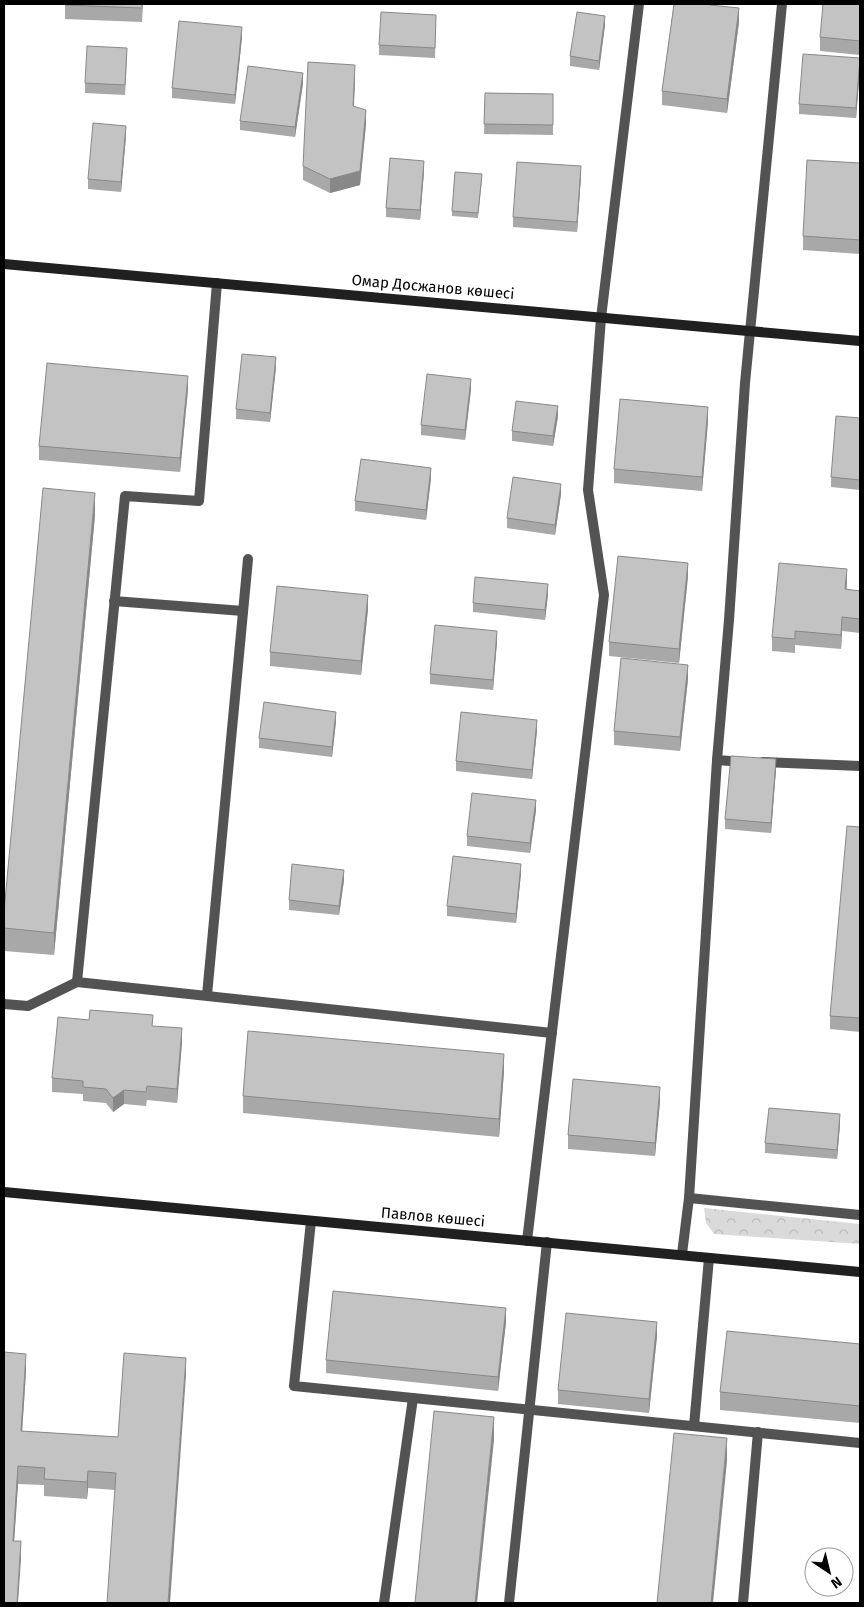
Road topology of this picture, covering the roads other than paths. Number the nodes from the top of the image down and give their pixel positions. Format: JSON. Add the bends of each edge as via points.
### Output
{"nodes":[{"id":1,"x":639,"y":4,"type":"edge"},
{"id":2,"x":782,"y":4,"type":"edge"},
{"id":3,"x":4,"y":264,"type":"edge"},
{"id":4,"x":217,"y":283,"type":"junction"},
{"id":5,"x":601,"y":318,"type":"junction"},
{"id":6,"x":750,"y":331,"type":"junction"},
{"id":7,"x":860,"y":341,"type":"edge"},
{"id":8,"x":248,"y":559,"type":"dead end"},
{"id":9,"x":114,"y":601,"type":"junction"},
{"id":10,"x":243,"y":611,"type":"junction"},
{"id":11,"x":716,"y":760,"type":"junction"},
{"id":12,"x":860,"y":766,"type":"edge"},
{"id":13,"x":77,"y":982,"type":"junction"},
{"id":14,"x":207,"y":995,"type":"junction"},
{"id":15,"x":4,"y":1004,"type":"edge"},
{"id":16,"x":552,"y":1033,"type":"junction"},
{"id":17,"x":4,"y":1192,"type":"edge"},
{"id":18,"x":689,"y":1198,"type":"junction"},
{"id":19,"x":860,"y":1215,"type":"edge"},
{"id":20,"x":311,"y":1221,"type":"junction"},
{"id":21,"x":527,"y":1241,"type":"junction"},
{"id":22,"x":547,"y":1242,"type":"junction"},
{"id":23,"x":682,"y":1254,"type":"junction"},
{"id":24,"x":709,"y":1258,"type":"junction"},
{"id":25,"x":860,"y":1272,"type":"edge"},
{"id":26,"x":413,"y":1398,"type":"junction"},
{"id":27,"x":529,"y":1409,"type":"junction"},
{"id":28,"x":694,"y":1426,"type":"junction"},
{"id":29,"x":758,"y":1432,"type":"junction"},
{"id":30,"x":860,"y":1442,"type":"edge"},
{"id":31,"x":384,"y":1603,"type":"edge"},
{"id":32,"x":509,"y":1603,"type":"edge"},
{"id":33,"x":743,"y":1603,"type":"edge"}],
"edges":[{"from":1,"to":5,"type":"lane"},
{"from":2,"to":6,"type":"lane"},
{"from":3,"to":4,"type":"street","name":"Омар Досжанов көшесі"},
{"from":4,"to":5,"type":"street","name":"Омар Досжанов көшесі"},
{"from":4,"to":9,"type":"lane","via":[[199,501],[125,496]]},
{"from":5,"to":6,"type":"street","name":"Омар Досжанов көшесі"},
{"from":5,"to":16,"type":"lane","via":[[588,490],[604,595]]},
{"from":6,"to":7,"type":"street","name":"Омар Досжанов көшесі"},
{"from":6,"to":11,"type":"lane"},
{"from":8,"to":10,"type":"lane"},
{"from":9,"to":10,"type":"lane"},
{"from":9,"to":13,"type":"lane"},
{"from":10,"to":14,"type":"lane"},
{"from":11,"to":12,"type":"lane"},
{"from":11,"to":18,"type":"lane"},
{"from":13,"to":14,"type":"lane"},
{"from":13,"to":15,"type":"lane","via":[[28,1006]]},
{"from":14,"to":16,"type":"lane"},
{"from":16,"to":21,"type":"lane"},
{"from":17,"to":20,"type":"street","name":"Павлов көшесі"},
{"from":18,"to":19,"type":"lane"},
{"from":18,"to":23,"type":"lane"},
{"from":20,"to":21,"type":"street","name":"Павлов көшесі"},
{"from":20,"to":26,"type":"lane","via":[[294,1386]]},
{"from":21,"to":22,"type":"street","name":"Павлов көшесі"},
{"from":22,"to":23,"type":"street","name":"Павлов көшесі"},
{"from":22,"to":27,"type":"lane"},
{"from":23,"to":24,"type":"street","name":"Павлов көшесі"},
{"from":24,"to":25,"type":"street","name":"Павлов көшесі"},
{"from":24,"to":28,"type":"lane"},
{"from":26,"to":27,"type":"lane"},
{"from":26,"to":31,"type":"lane"},
{"from":27,"to":28,"type":"lane"},
{"from":27,"to":32,"type":"lane"},
{"from":28,"to":29,"type":"lane"},
{"from":29,"to":30,"type":"lane"},
{"from":29,"to":33,"type":"lane"}]}
